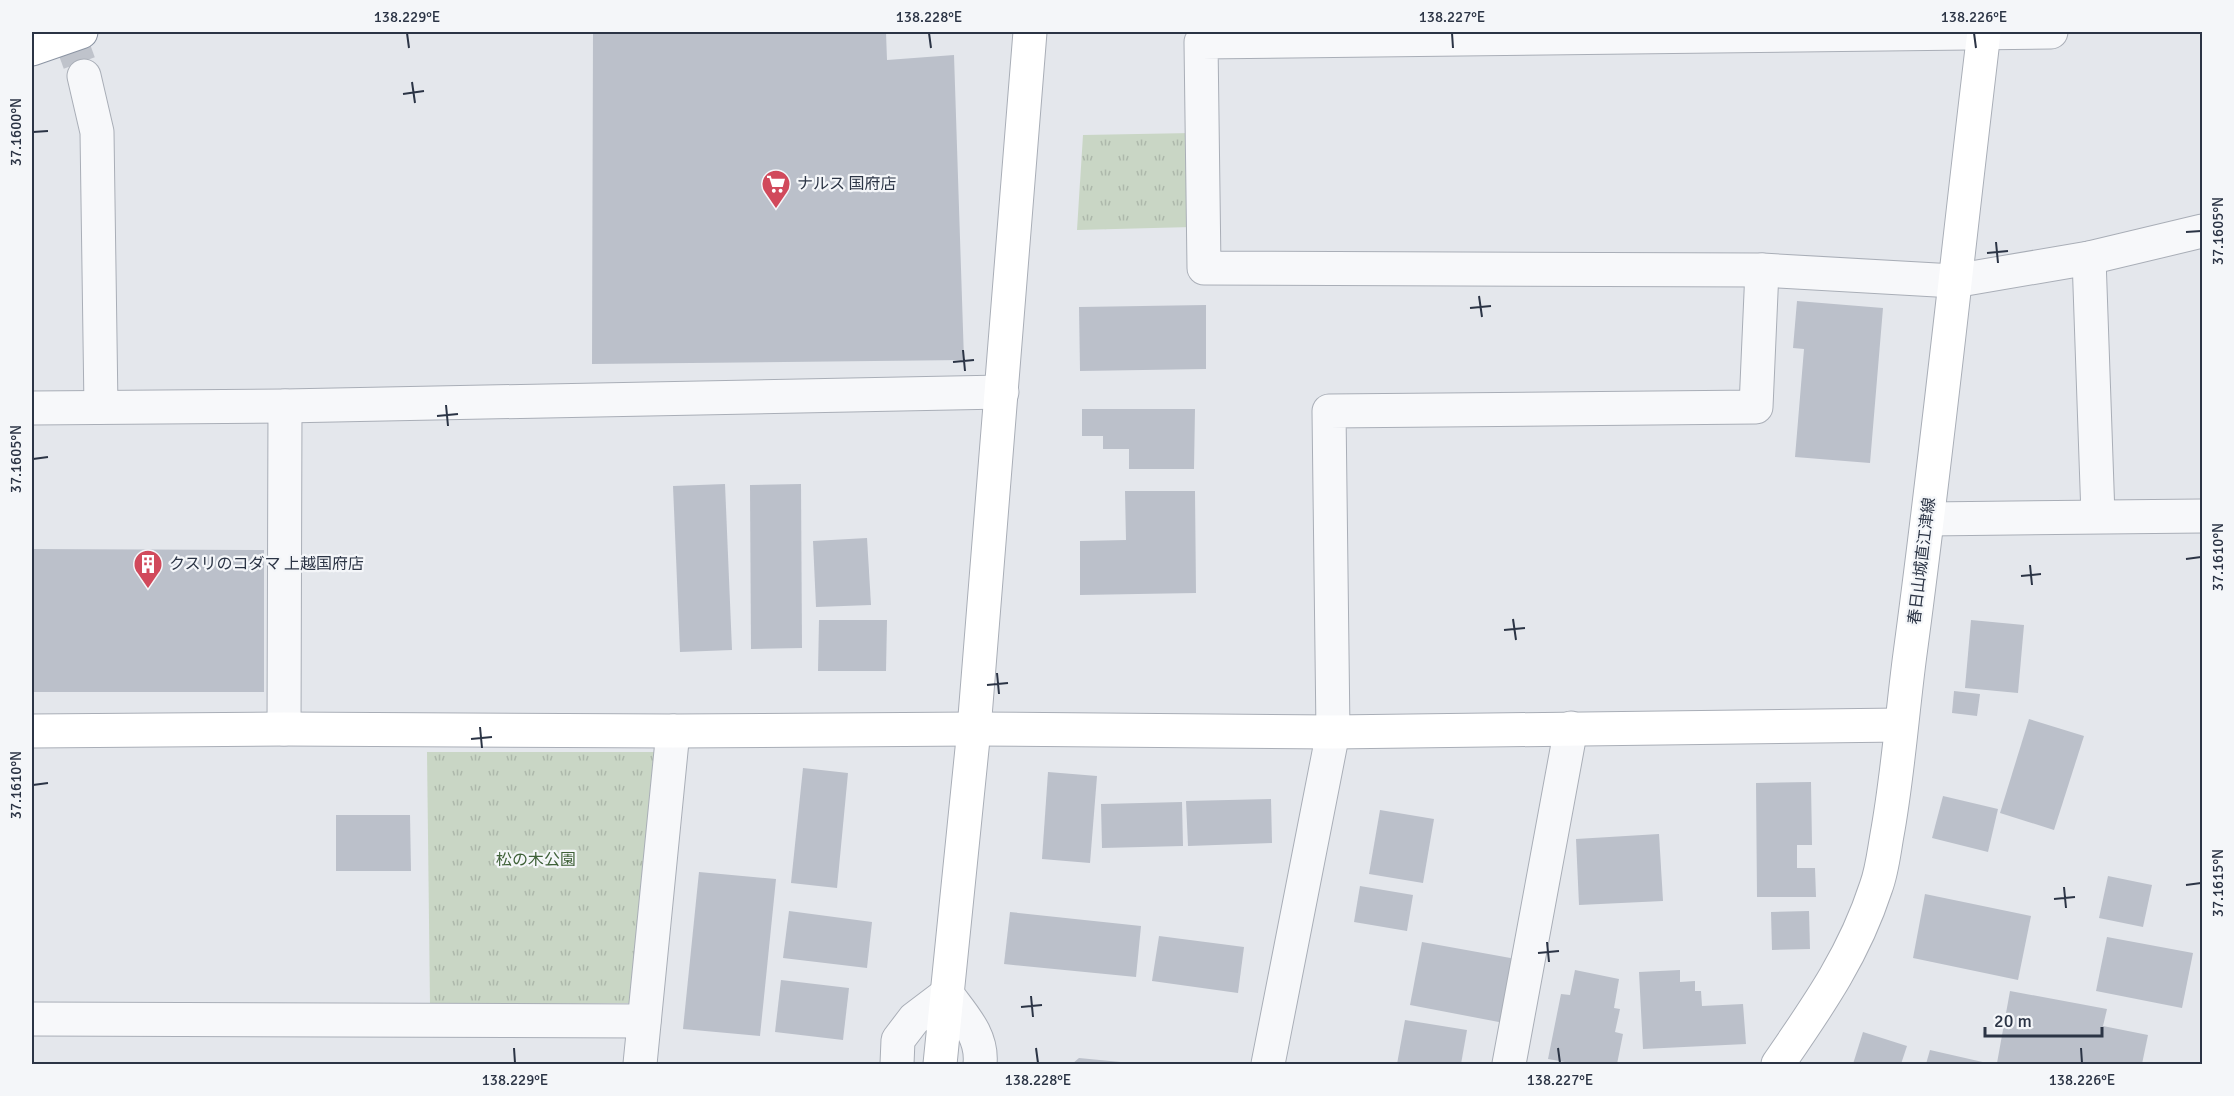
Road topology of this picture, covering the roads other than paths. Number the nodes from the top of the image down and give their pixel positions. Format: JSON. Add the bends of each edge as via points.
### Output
{"nodes":[{"id":1,"x":81,"y":32,"type":"edge"},
{"id":2,"x":1030,"y":32,"type":"edge"},
{"id":3,"x":1984,"y":32,"type":"edge"},
{"id":4,"x":2051,"y":32,"type":"edge"},
{"id":5,"x":32,"y":49,"type":"edge"},
{"id":6,"x":84,"y":76,"type":"tunnel mouth"},
{"id":7,"x":2202,"y":231,"type":"edge"},
{"id":8,"x":2089,"y":258,"type":"junction"},
{"id":9,"x":1762,"y":270,"type":"junction"},
{"id":10,"x":1954,"y":281,"type":"junction"},
{"id":11,"x":1002,"y":392,"type":"junction"},
{"id":12,"x":285,"y":406,"type":"junction"},
{"id":13,"x":101,"y":407,"type":"junction"},
{"id":14,"x":32,"y":408,"type":"edge"},
{"id":15,"x":2098,"y":516,"type":"junction"},
{"id":16,"x":2202,"y":516,"type":"edge"},
{"id":17,"x":1928,"y":519,"type":"junction"},
{"id":18,"x":1900,"y":725,"type":"junction"},
{"id":19,"x":1571,"y":728,"type":"junction"},
{"id":20,"x":284,"y":729,"type":"junction"},
{"id":21,"x":974,"y":729,"type":"junction"},
{"id":22,"x":32,"y":731,"type":"edge"},
{"id":23,"x":673,"y":732,"type":"junction"},
{"id":24,"x":1333,"y":732,"type":"junction"},
{"id":25,"x":947,"y":994,"type":"junction"},
{"id":26,"x":32,"y":1019,"type":"edge"},
{"id":27,"x":644,"y":1021,"type":"junction"},
{"id":28,"x":640,"y":1065,"type":"edge"},
{"id":29,"x":897,"y":1065,"type":"edge"},
{"id":30,"x":940,"y":1065,"type":"edge"},
{"id":31,"x":980,"y":1065,"type":"edge"},
{"id":32,"x":1269,"y":1065,"type":"edge"},
{"id":33,"x":1509,"y":1065,"type":"edge"},
{"id":34,"x":1779,"y":1065,"type":"edge"}],
"edges":[{"from":1,"to":5,"type":"main road"},
{"from":2,"to":11,"type":"main road"},
{"from":3,"to":4,"type":"street"},
{"from":3,"to":9,"type":"street","via":[[1202,42],[1204,268]]},
{"from":3,"to":10,"type":"main road","name":"春日山城直江津線"},
{"from":6,"to":13,"type":"street","via":[[97,132]]},
{"from":7,"to":8,"type":"street"},
{"from":8,"to":10,"type":"street"},
{"from":8,"to":15,"type":"street"},
{"from":9,"to":10,"type":"street"},
{"from":9,"to":24,"type":"street","via":[[1756,407],[1329,411]]},
{"from":10,"to":17,"type":"main road","name":"春日山城直江津線"},
{"from":11,"to":12,"type":"street"},
{"from":11,"to":21,"type":"main road"},
{"from":12,"to":13,"type":"street"},
{"from":12,"to":20,"type":"street"},
{"from":13,"to":14,"type":"street"},
{"from":15,"to":16,"type":"street"},
{"from":15,"to":17,"type":"street"},
{"from":17,"to":18,"type":"main road","name":"春日山城直江津線"},
{"from":18,"to":19,"type":"main road"},
{"from":18,"to":34,"type":"main road","name":"春日山城直江津線","via":[[1892,808],[1878,884],[1839,973]]},
{"from":19,"to":24,"type":"main road"},
{"from":19,"to":33,"type":"street"},
{"from":20,"to":22,"type":"main road"},
{"from":20,"to":23,"type":"main road"},
{"from":21,"to":23,"type":"main road"},
{"from":21,"to":24,"type":"main road"},
{"from":21,"to":25,"type":"main road"},
{"from":23,"to":27,"type":"street"},
{"from":24,"to":32,"type":"street"},
{"from":25,"to":29,"type":"street","via":[[914,1019],[898,1040]]},
{"from":25,"to":30,"type":"main road"},
{"from":25,"to":31,"type":"street","via":[[974,1029]]},
{"from":26,"to":27,"type":"street"},
{"from":27,"to":28,"type":"street"}]}
